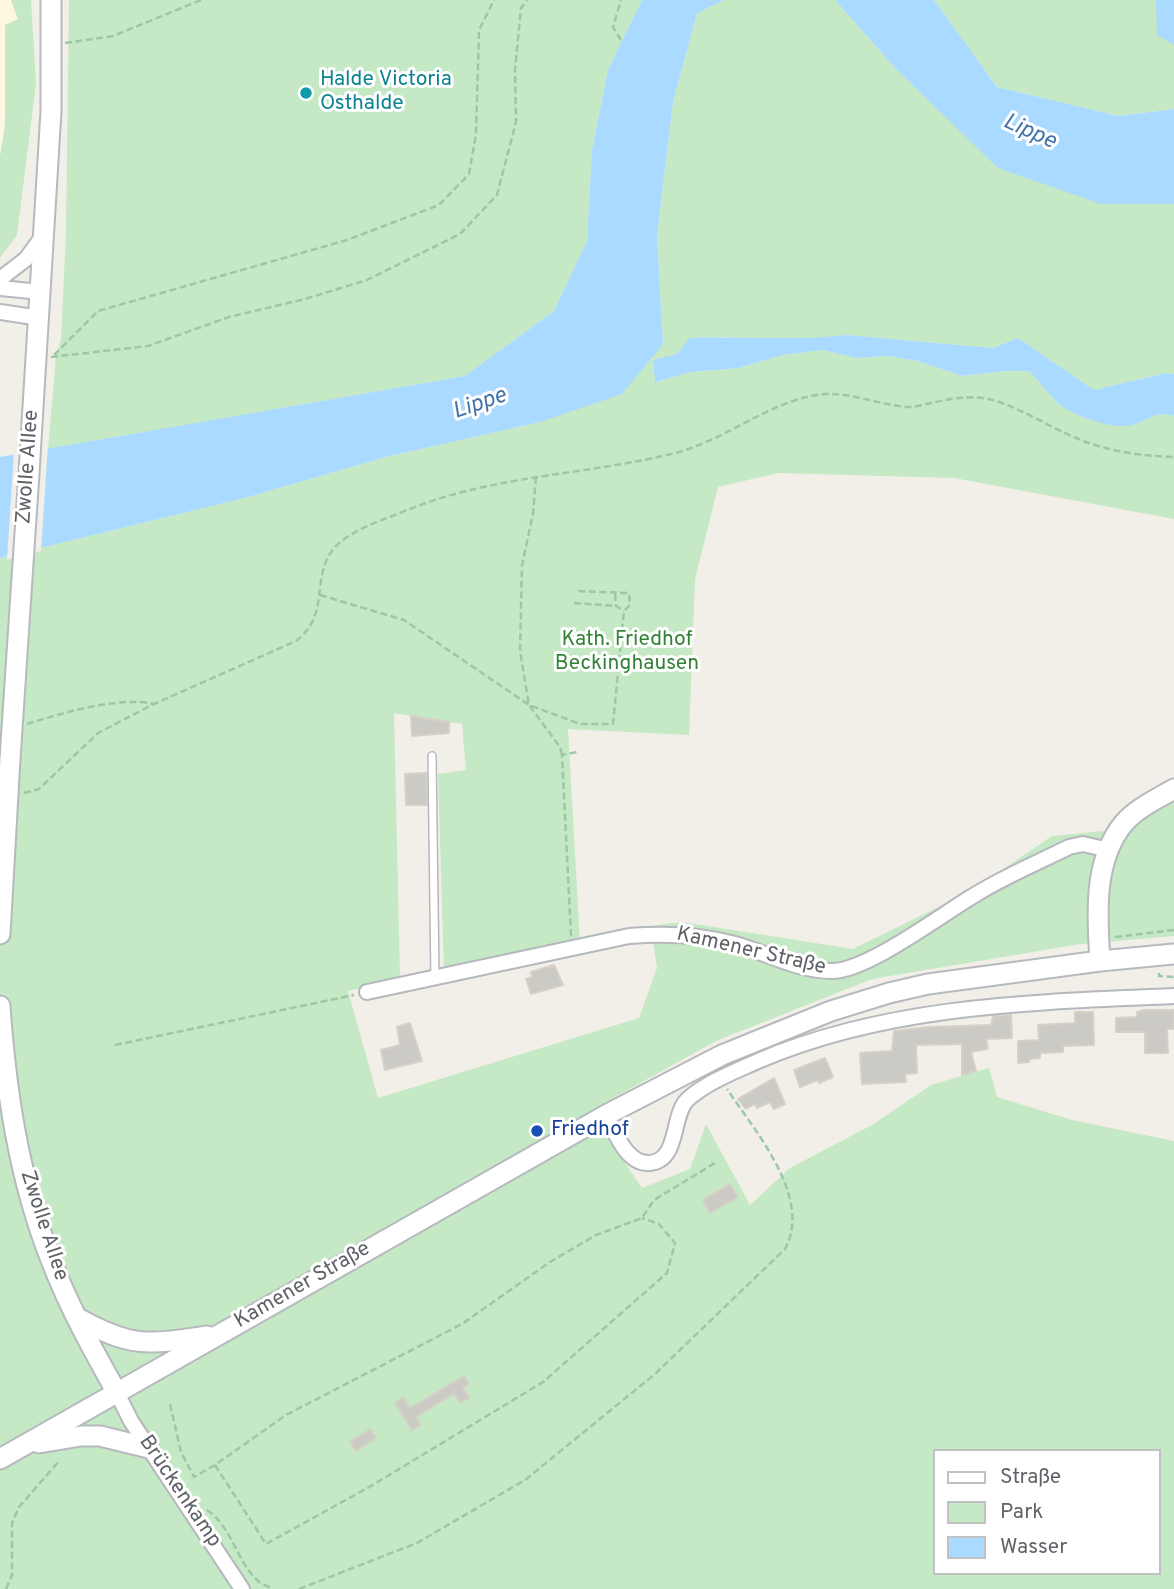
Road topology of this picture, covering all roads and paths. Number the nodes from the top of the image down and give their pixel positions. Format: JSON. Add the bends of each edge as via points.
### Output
{"nodes":[{"id":1,"x":51,"y":0,"type":"edge"},
{"id":2,"x":201,"y":0,"type":"edge"},
{"id":3,"x":494,"y":0,"type":"edge"},
{"id":4,"x":527,"y":0,"type":"edge"},
{"id":5,"x":621,"y":0,"type":"edge"},
{"id":6,"x":621,"y":40,"type":"dead end"},
{"id":7,"x":52,"y":44,"type":"junction"},
{"id":8,"x":44,"y":235,"type":"junction"},
{"id":9,"x":0,"y":279,"type":"edge"},
{"id":10,"x":0,"y":288,"type":"edge"},
{"id":11,"x":41,"y":292,"type":"junction"},
{"id":12,"x":0,"y":312,"type":"edge"},
{"id":13,"x":40,"y":318,"type":"junction"},
{"id":14,"x":44,"y":358,"type":"junction"},
{"id":15,"x":1174,"y":457,"type":"edge"},
{"id":16,"x":536,"y":477,"type":"junction"},
{"id":17,"x":575,"y":592,"type":"dead end"},
{"id":18,"x":614,"y":593,"type":"junction"},
{"id":19,"x":320,"y":595,"type":"junction"},
{"id":20,"x":574,"y":603,"type":"dead end"},
{"id":21,"x":616,"y":606,"type":"junction"},
{"id":22,"x":624,"y":611,"type":"junction"},
{"id":23,"x":154,"y":704,"type":"junction"},
{"id":24,"x":529,"y":705,"type":"junction"},
{"id":25,"x":24,"y":725,"type":"dead end"},
{"id":26,"x":577,"y":752,"type":"dead end"},
{"id":27,"x":562,"y":755,"type":"junction"},
{"id":28,"x":432,"y":756,"type":"dead end"},
{"id":29,"x":1174,"y":789,"type":"edge"},
{"id":30,"x":8,"y":798,"type":"junction"},
{"id":31,"x":1109,"y":850,"type":"junction"},
{"id":32,"x":1174,"y":930,"type":"edge"},
{"id":33,"x":0,"y":933,"type":"edge"},
{"id":34,"x":1099,"y":939,"type":"junction"},
{"id":35,"x":572,"y":949,"type":"junction"},
{"id":36,"x":1174,"y":954,"type":"edge"},
{"id":37,"x":1100,"y":961,"type":"junction"},
{"id":38,"x":1158,"y":970,"type":"dead end"},
{"id":39,"x":1174,"y":977,"type":"edge"},
{"id":40,"x":435,"y":979,"type":"junction"},
{"id":41,"x":367,"y":992,"type":"joint"},
{"id":42,"x":1174,"y":996,"type":"edge"},
{"id":43,"x":0,"y":1006,"type":"edge"},
{"id":44,"x":115,"y":1045,"type":"dead end"},
{"id":45,"x":721,"y":1079,"type":"junction"},
{"id":46,"x":606,"y":1115,"type":"junction"},
{"id":47,"x":715,"y":1163,"type":"dead end"},
{"id":48,"x":642,"y":1218,"type":"junction"},
{"id":49,"x":75,"y":1316,"type":"junction"},
{"id":50,"x":217,"y":1334,"type":"junction"},
{"id":51,"x":117,"y":1393,"type":"junction"},
{"id":52,"x":170,"y":1404,"type":"dead end"},
{"id":53,"x":24,"y":1446,"type":"junction"},
{"id":54,"x":149,"y":1448,"type":"junction"},
{"id":55,"x":0,"y":1459,"type":"edge"},
{"id":56,"x":60,"y":1460,"type":"dead end"},
{"id":57,"x":215,"y":1465,"type":"junction"},
{"id":58,"x":181,"y":1493,"type":"junction"},
{"id":59,"x":6,"y":1589,"type":"edge"},
{"id":60,"x":242,"y":1589,"type":"edge"},
{"id":61,"x":272,"y":1589,"type":"edge"},
{"id":62,"x":299,"y":1589,"type":"edge"}],
"edges":[{"from":1,"to":7,"type":"main road","name":"Zwolle Allee"},
{"from":2,"to":7,"type":"path","via":[[113,36]]},
{"from":3,"to":14,"type":"path","via":[[479,30],[476,134],[469,174],[439,205],[347,240],[98,311]]},
{"from":4,"to":14,"type":"path","via":[[522,8],[515,70],[516,122],[498,195],[460,234],[368,280],[229,317],[148,345]]},
{"from":5,"to":6,"type":"path","via":[[613,27]]},
{"from":7,"to":8,"type":"main road","name":"Zwolle Allee"},
{"from":8,"to":9,"type":"street","via":[[26,259]]},
{"from":8,"to":11,"type":"main road","name":"Zwolle Allee"},
{"from":10,"to":11,"type":"street"},
{"from":11,"to":13,"type":"main road","name":"Zwolle Allee"},
{"from":12,"to":13,"type":"street"},
{"from":13,"to":14,"type":"main road","name":"Zwolle Allee"},
{"from":14,"to":30,"type":"main road","name":"Zwolle Allee","bridge":true,"via":[[34,395]]},
{"from":15,"to":16,"type":"path","via":[[1116,451],[1077,439],[986,398],[960,397],[911,407],[831,394],[785,404],[682,451]]},
{"from":16,"to":19,"type":"path","via":[[451,493],[362,529],[328,555]]},
{"from":16,"to":24,"type":"path","via":[[520,611],[520,651]]},
{"from":17,"to":18,"type":"path"},
{"from":18,"to":21,"type":"path"},
{"from":18,"to":22,"type":"path","via":[[629,593],[631,605]]},
{"from":19,"to":23,"type":"path","via":[[308,632],[296,641]]},
{"from":19,"to":24,"type":"path","via":[[404,620]]},
{"from":20,"to":21,"type":"path"},
{"from":21,"to":22,"type":"path"},
{"from":22,"to":24,"type":"path","via":[[613,724],[580,724]]},
{"from":23,"to":25,"type":"path","via":[[134,701],[64,712]]},
{"from":23,"to":30,"type":"path","via":[[98,733],[39,789]]},
{"from":24,"to":27,"type":"path"},
{"from":26,"to":27,"type":"path"},
{"from":27,"to":35,"type":"path"},
{"from":28,"to":40,"type":"lane"},
{"from":29,"to":31,"type":"main road","via":[[1124,823]]},
{"from":30,"to":33,"type":"main road","name":"Zwolle Allee"},
{"from":31,"to":34,"type":"main road","via":[[1100,883]]},
{"from":31,"to":35,"type":"street","name":"Kamener Straße","via":[[1083,844],[1069,847],[975,894],[867,960],[837,971],[808,968],[685,934],[629,936]]},
{"from":32,"to":34,"type":"path"},
{"from":34,"to":37,"type":"main road"},
{"from":35,"to":40,"type":"street","name":"Kamener Straße"},
{"from":36,"to":37,"type":"main road","name":"Kamener Straße"},
{"from":37,"to":46,"type":"main road","name":"Kamener Straße","via":[[966,977],[889,993],[722,1055]]},
{"from":38,"to":39,"type":"path","via":[[1159,976]]},
{"from":40,"to":41,"type":"street","name":"Kamener Straße"},
{"from":41,"to":44,"type":"path"},
{"from":42,"to":45,"type":"street","via":[[995,1007],[889,1022],[818,1039]]},
{"from":43,"to":49,"type":"main road","name":"Zwolle Allee","via":[[15,1132],[29,1193]]},
{"from":45,"to":46,"type":"street","via":[[687,1100],[668,1151],[660,1160],[637,1161]]},
{"from":45,"to":62,"type":"path","via":[[787,1184],[794,1220],[785,1249],[655,1374],[525,1480],[417,1543]]},
{"from":46,"to":50,"type":"main road","name":"Kamener Straße"},
{"from":47,"to":48,"type":"path","via":[[654,1200]]},
{"from":48,"to":57,"type":"path","via":[[596,1235],[462,1324],[286,1415]]},
{"from":48,"to":57,"type":"path","via":[[659,1224],[675,1243],[667,1273],[543,1382],[371,1486],[266,1544]]},
{"from":49,"to":50,"type":"main road","via":[[129,1342],[161,1343]]},
{"from":49,"to":51,"type":"main road","name":"Zwolle Allee"},
{"from":50,"to":51,"type":"main road","name":"Kamener Straße"},
{"from":51,"to":53,"type":"main road","name":"Kamener Straße"},
{"from":51,"to":54,"type":"street","name":"Brückenkamp"},
{"from":52,"to":57,"type":"path","via":[[181,1452],[194,1477]]},
{"from":53,"to":54,"type":"main road","via":[[100,1436]]},
{"from":53,"to":55,"type":"main road","name":"Kamener Straße"},
{"from":54,"to":58,"type":"street","name":"Brückenkamp"},
{"from":56,"to":59,"type":"path","via":[[19,1507],[12,1523],[12,1575]]},
{"from":58,"to":60,"type":"street","name":"Brückenkamp"},
{"from":58,"to":61,"type":"path","via":[[220,1518],[258,1581]]}]}
